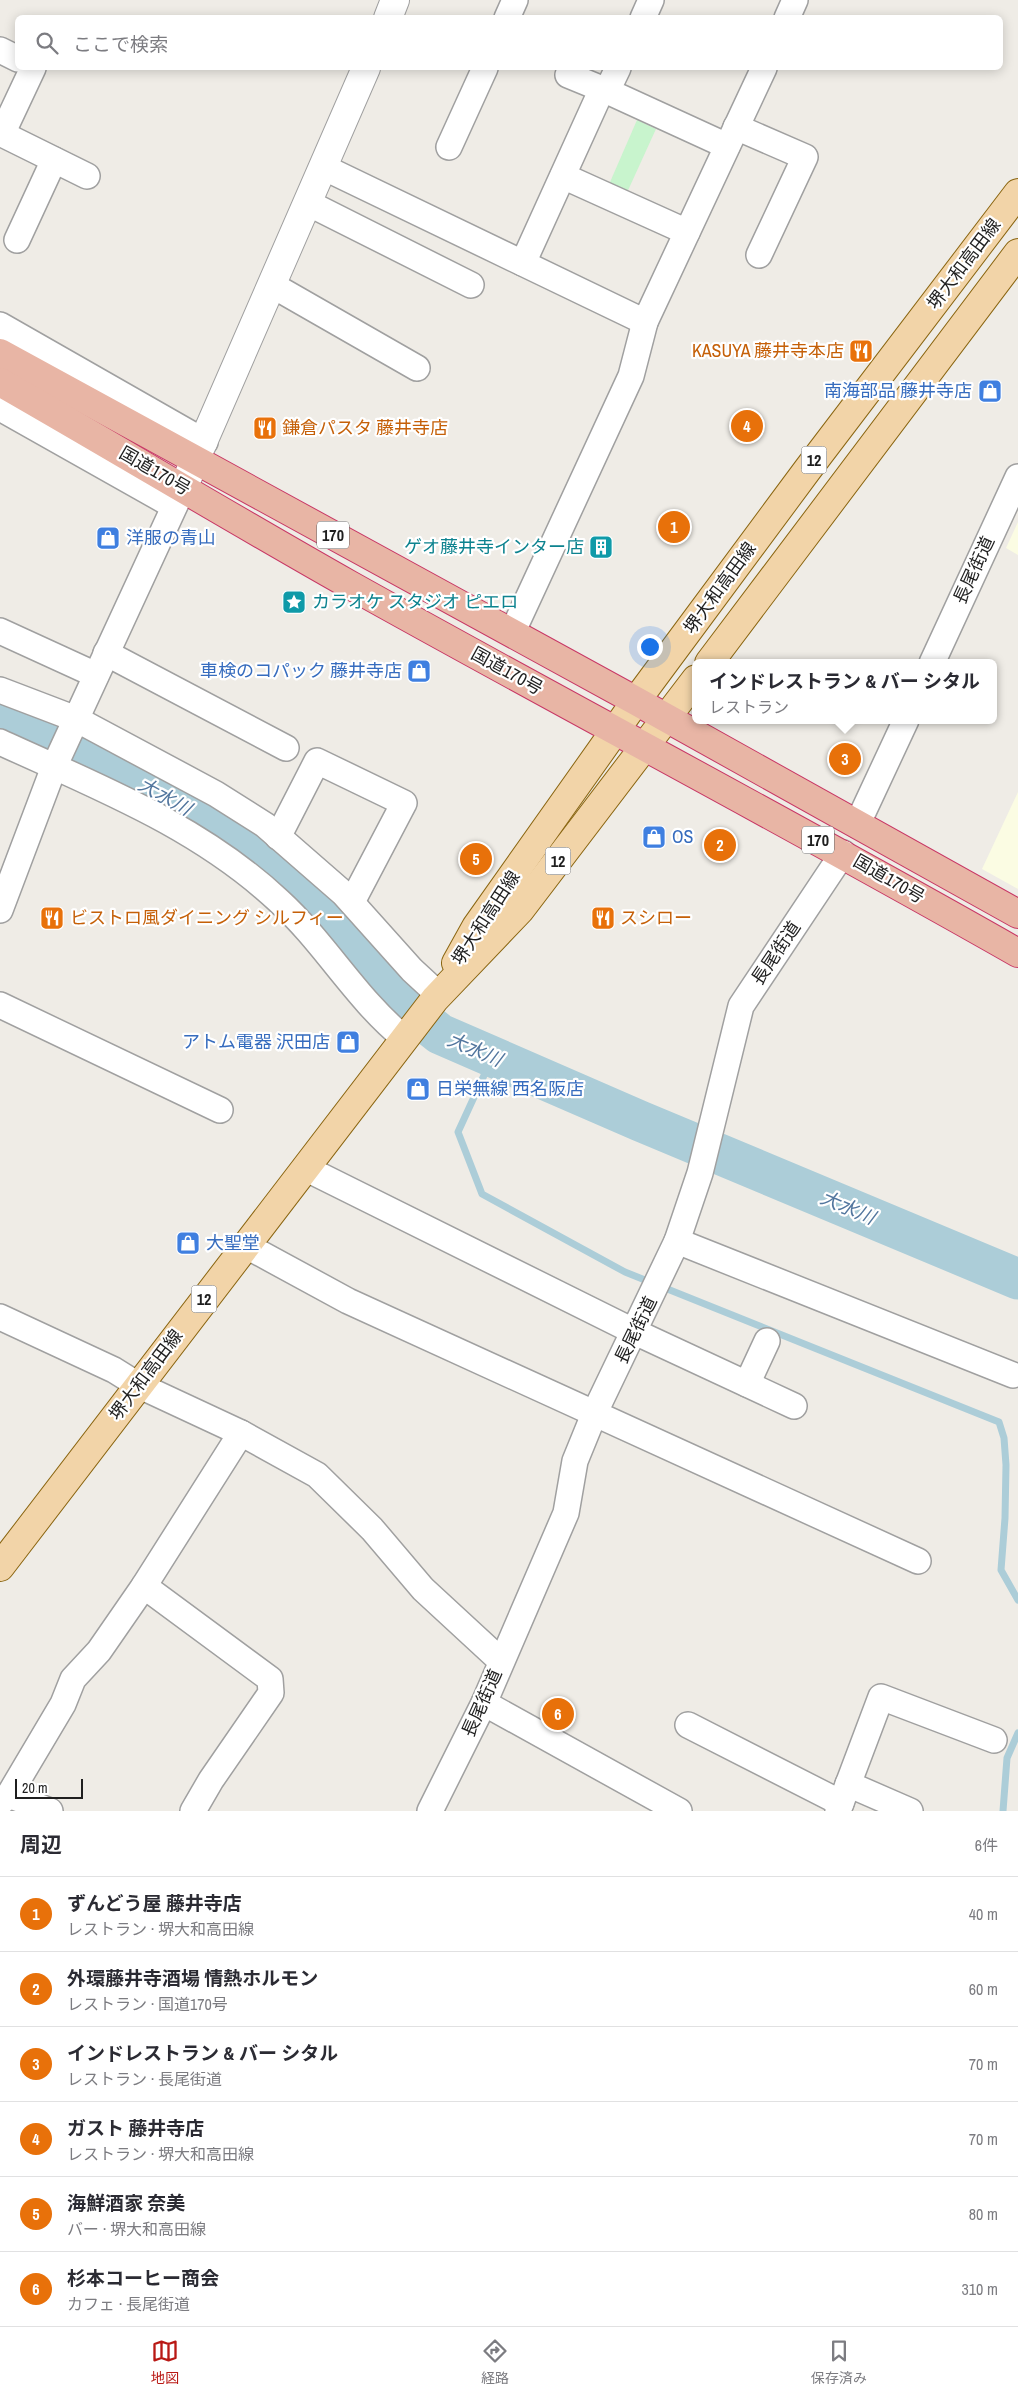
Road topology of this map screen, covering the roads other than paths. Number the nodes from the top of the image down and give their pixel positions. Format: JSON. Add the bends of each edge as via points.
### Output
{"nodes":[{"id":1,"x":395,"y":0,"type":"edge"},
{"id":2,"x":515,"y":0,"type":"edge"},
{"id":3,"x":795,"y":0,"type":"edge"},
{"id":4,"x":389,"y":15,"type":"edge"},
{"id":5,"x":508,"y":15,"type":"edge"},
{"id":6,"x":788,"y":15,"type":"edge"},
{"id":7,"x":0,"y":50,"type":"edge"},
{"id":8,"x":15,"y":58,"type":"edge"},
{"id":9,"x":33,"y":70,"type":"edge"},
{"id":10,"x":365,"y":70,"type":"edge"},
{"id":11,"x":484,"y":70,"type":"edge"},
{"id":12,"x":617,"y":70,"type":"edge"},
{"id":13,"x":761,"y":70,"type":"edge"},
{"id":14,"x":568,"y":75,"type":"dead end"},
{"id":15,"x":604,"y":90,"type":"junction"},
{"id":16,"x":1,"y":134,"type":"edge"},
{"id":17,"x":731,"y":137,"type":"junction"},
{"id":18,"x":449,"y":148,"type":"dead end"},
{"id":19,"x":54,"y":160,"type":"junction"},
{"id":20,"x":323,"y":167,"type":"junction"},
{"id":21,"x":87,"y":176,"type":"dead end"},
{"id":22,"x":563,"y":176,"type":"junction"},
{"id":23,"x":1018,"y":193,"type":"edge"},
{"id":24,"x":308,"y":203,"type":"junction"},
{"id":25,"x":687,"y":232,"type":"junction"},
{"id":26,"x":17,"y":240,"type":"dead end"},
{"id":27,"x":759,"y":254,"type":"dead end"},
{"id":28,"x":523,"y":263,"type":"junction"},
{"id":29,"x":1013,"y":268,"type":"edge"},
{"id":30,"x":272,"y":285,"type":"junction"},
{"id":31,"x":472,"y":285,"type":"dead end"},
{"id":32,"x":645,"y":322,"type":"junction"},
{"id":33,"x":0,"y":325,"type":"edge"},
{"id":34,"x":0,"y":353,"type":"edge"},
{"id":35,"x":417,"y":368,"type":"dead end"},
{"id":36,"x":0,"y":382,"type":"edge"},
{"id":37,"x":0,"y":408,"type":"edge"},
{"id":38,"x":200,"y":451,"type":"junction"},
{"id":39,"x":1018,"y":477,"type":"edge"},
{"id":40,"x":179,"y":497,"type":"junction"},
{"id":41,"x":0,"y":631,"type":"edge"},
{"id":42,"x":512,"y":633,"type":"junction"},
{"id":43,"x":712,"y":659,"type":"edge"},
{"id":44,"x":934,"y":659,"type":"edge"},
{"id":45,"x":101,"y":664,"type":"junction"},
{"id":46,"x":692,"y":684,"type":"edge"},
{"id":47,"x":0,"y":690,"type":"edge"},
{"id":48,"x":636,"y":701,"type":"junction"},
{"id":49,"x":667,"y":718,"type":"junction"},
{"id":50,"x":75,"y":722,"type":"junction"},
{"id":51,"x":904,"y":724,"type":"edge"},
{"id":52,"x":616,"y":732,"type":"junction"},
{"id":53,"x":0,"y":742,"type":"edge"},
{"id":54,"x":645,"y":747,"type":"junction"},
{"id":55,"x":286,"y":748,"type":"dead end"},
{"id":56,"x":57,"y":761,"type":"junction"},
{"id":57,"x":858,"y":825,"type":"junction"},
{"id":58,"x":278,"y":836,"type":"junction"},
{"id":59,"x":843,"y":853,"type":"junction"},
{"id":60,"x":352,"y":902,"type":"junction"},
{"id":61,"x":0,"y":910,"type":"edge"},
{"id":62,"x":1018,"y":914,"type":"edge"},
{"id":63,"x":1018,"y":953,"type":"edge"},
{"id":64,"x":437,"y":996,"type":"junction"},
{"id":65,"x":0,"y":1005,"type":"edge"},
{"id":66,"x":407,"y":1035,"type":"junction"},
{"id":67,"x":220,"y":1110,"type":"dead end"},
{"id":68,"x":305,"y":1168,"type":"junction"},
{"id":69,"x":677,"y":1241,"type":"junction"},
{"id":70,"x":245,"y":1244,"type":"junction"},
{"id":71,"x":0,"y":1317,"type":"edge"},
{"id":72,"x":635,"y":1332,"type":"junction"},
{"id":73,"x":767,"y":1341,"type":"dead end"},
{"id":74,"x":1013,"y":1375,"type":"dead end"},
{"id":75,"x":747,"y":1384,"type":"junction"},
{"id":76,"x":138,"y":1385,"type":"junction"},
{"id":77,"x":794,"y":1406,"type":"dead end"},
{"id":78,"x":595,"y":1412,"type":"junction"},
{"id":79,"x":241,"y":1433,"type":"junction"},
{"id":80,"x":918,"y":1561,"type":"dead end"},
{"id":81,"x":0,"y":1567,"type":"edge"},
{"id":82,"x":144,"y":1586,"type":"junction"},
{"id":83,"x":501,"y":1661,"type":"junction"},
{"id":84,"x":484,"y":1703,"type":"junction"},
{"id":85,"x":688,"y":1725,"type":"dead end"},
{"id":86,"x":994,"y":1740,"type":"dead end"},
{"id":87,"x":4,"y":1799,"type":"edge"},
{"id":88,"x":842,"y":1799,"type":"edge"},
{"id":89,"x":50,"y":1811,"type":"edge"},
{"id":90,"x":193,"y":1811,"type":"edge"},
{"id":91,"x":430,"y":1811,"type":"edge"},
{"id":92,"x":679,"y":1811,"type":"edge"},
{"id":93,"x":910,"y":1811,"type":"edge"}],
"edges":[{"from":1,"to":4,"type":"street"},
{"from":2,"to":5,"type":"street"},
{"from":3,"to":6,"type":"street"},
{"from":7,"to":8,"type":"street"},
{"from":9,"to":16,"type":"street"},
{"from":10,"to":20,"type":"street"},
{"from":11,"to":18,"type":"street"},
{"from":12,"to":15,"type":"street"},
{"from":13,"to":17,"type":"street"},
{"from":14,"to":15,"type":"street"},
{"from":15,"to":17,"type":"street"},
{"from":15,"to":22,"type":"street"},
{"from":16,"to":19,"type":"street"},
{"from":17,"to":25,"type":"street"},
{"from":17,"to":27,"type":"street","via":[[805,157]]},
{"from":19,"to":21,"type":"street"},
{"from":19,"to":26,"type":"street"},
{"from":20,"to":24,"type":"street"},
{"from":20,"to":28,"type":"street"},
{"from":22,"to":25,"type":"street"},
{"from":22,"to":28,"type":"street"},
{"from":23,"to":48,"type":"main road","name":"堺大和高田線","number":"12","via":[[808,468]]},
{"from":24,"to":30,"type":"street"},
{"from":24,"to":31,"type":"street"},
{"from":25,"to":32,"type":"street"},
{"from":28,"to":32,"type":"street"},
{"from":29,"to":43,"type":"main road","name":"堺大和高田線","number":"12"},
{"from":30,"to":35,"type":"street"},
{"from":30,"to":38,"type":"street"},
{"from":32,"to":42,"type":"street","via":[[631,376]]},
{"from":33,"to":38,"type":"street"},
{"from":34,"to":38,"type":"highway","name":"国道170号","number":"170"},
{"from":36,"to":40,"type":"highway","name":"国道170号","number":"170"},
{"from":37,"to":40,"type":"street"},
{"from":38,"to":40,"type":"street"},
{"from":38,"to":42,"type":"highway","name":"国道170号","number":"170"},
{"from":39,"to":44,"type":"street","name":"長尾街道"},
{"from":40,"to":45,"type":"street"},
{"from":40,"to":52,"type":"highway","name":"国道170号","number":"170","via":[[347,583]]},
{"from":41,"to":45,"type":"street"},
{"from":42,"to":48,"type":"highway","name":"国道170号","number":"170"},
{"from":45,"to":50,"type":"street"},
{"from":45,"to":55,"type":"street"},
{"from":46,"to":49,"type":"main road","name":"堺大和高田線","number":"12"},
{"from":47,"to":50,"type":"street"},
{"from":48,"to":49,"type":"highway","name":"国道170号","number":"170"},
{"from":48,"to":52,"type":"main road","name":"堺大和高田線","number":"12"},
{"from":49,"to":54,"type":"main road","name":"堺大和高田線","number":"12"},
{"from":49,"to":57,"type":"highway","name":"国道170号","number":"170"},
{"from":50,"to":56,"type":"street"},
{"from":50,"to":58,"type":"street","via":[[216,794]]},
{"from":51,"to":57,"type":"street"},
{"from":52,"to":54,"type":"highway","name":"国道170号","number":"170"},
{"from":52,"to":64,"type":"main road","name":"堺大和高田線","number":"12","via":[[476,927]]},
{"from":53,"to":56,"type":"street"},
{"from":54,"to":59,"type":"highway","name":"国道170号","number":"170"},
{"from":54,"to":64,"type":"main road","name":"堺大和高田線","number":"12","via":[[520,910]]},
{"from":56,"to":61,"type":"street"},
{"from":56,"to":66,"type":"street","via":[[144,807],[236,864],[280,901],[318,941],[352,988],[380,1018]]},
{"from":57,"to":62,"type":"highway","name":"国道170号","number":"170"},
{"from":58,"to":60,"type":"street"},
{"from":58,"to":60,"type":"street","via":[[317,760],[404,803]]},
{"from":59,"to":63,"type":"highway","name":"国道170号","number":"170"},
{"from":59,"to":69,"type":"street","name":"長尾街道","via":[[742,1006],[702,1164]]},
{"from":60,"to":64,"type":"street"},
{"from":64,"to":66,"type":"main road","name":"堺大和高田線","number":"12"},
{"from":65,"to":67,"type":"street"},
{"from":66,"to":68,"type":"main road","name":"堺大和高田線","number":"12"},
{"from":68,"to":70,"type":"main road","name":"堺大和高田線","number":"12"},
{"from":68,"to":72,"type":"street"},
{"from":69,"to":72,"type":"street","name":"長尾街道"},
{"from":69,"to":74,"type":"street"},
{"from":70,"to":76,"type":"main road","name":"堺大和高田線","number":"12"},
{"from":70,"to":78,"type":"street","via":[[348,1300]]},
{"from":71,"to":76,"type":"street","via":[[114,1370]]},
{"from":72,"to":75,"type":"street"},
{"from":72,"to":78,"type":"street","name":"長尾街道"},
{"from":73,"to":75,"type":"street"},
{"from":75,"to":77,"type":"street"},
{"from":76,"to":79,"type":"street"},
{"from":76,"to":81,"type":"main road","name":"堺大和高田線","number":"12"},
{"from":78,"to":80,"type":"street"},
{"from":78,"to":83,"type":"street","name":"長尾街道","via":[[575,1461],[566,1513]]},
{"from":79,"to":82,"type":"street"},
{"from":79,"to":83,"type":"street","via":[[317,1475],[372,1529],[423,1589]]},
{"from":82,"to":87,"type":"street","via":[[99,1651],[73,1679],[63,1704]]},
{"from":82,"to":90,"type":"street","via":[[270,1679],[271,1693]]},
{"from":83,"to":84,"type":"street","name":"長尾街道"},
{"from":84,"to":91,"type":"street","name":"長尾街道"},
{"from":84,"to":92,"type":"street"},
{"from":85,"to":88,"type":"street"},
{"from":86,"to":88,"type":"street","via":[[881,1697]]},
{"from":87,"to":89,"type":"street"},
{"from":88,"to":93,"type":"street"}]}
